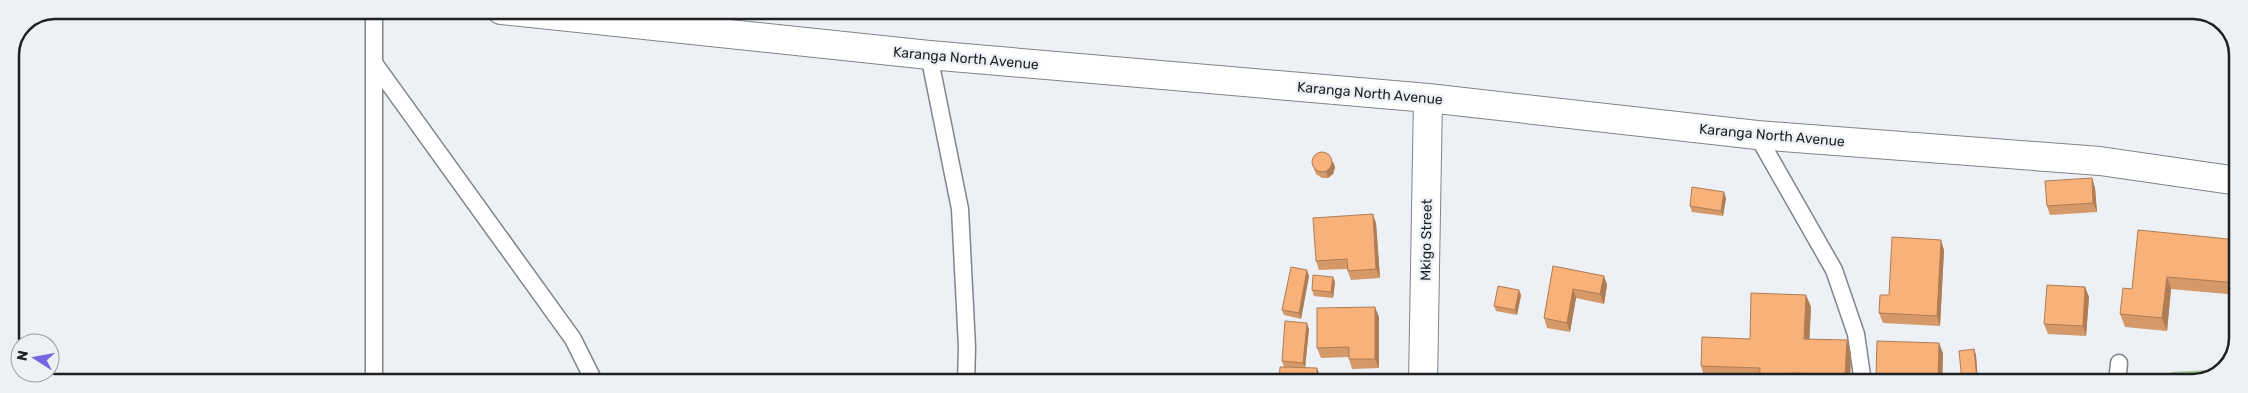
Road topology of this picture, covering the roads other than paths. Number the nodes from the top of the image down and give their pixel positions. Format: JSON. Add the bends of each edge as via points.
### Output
{"nodes":[{"id":1,"x":374,"y":19,"type":"edge"},
{"id":2,"x":587,"y":19,"type":"edge"},
{"id":3,"x":929,"y":55,"type":"junction"},
{"id":4,"x":374,"y":63,"type":"junction"},
{"id":5,"x":1428,"y":98,"type":"junction"},
{"id":6,"x":1757,"y":135,"type":"junction"},
{"id":7,"x":2229,"y":181,"type":"edge"},
{"id":8,"x":2119,"y":363,"type":"dead end"},
{"id":9,"x":374,"y":374,"type":"edge"},
{"id":10,"x":590,"y":374,"type":"edge"},
{"id":11,"x":966,"y":374,"type":"edge"},
{"id":12,"x":1423,"y":374,"type":"edge"},
{"id":13,"x":1863,"y":374,"type":"edge"},
{"id":14,"x":2118,"y":374,"type":"edge"}],
"edges":[{"from":1,"to":4,"type":"lane"},
{"from":2,"to":3,"type":"street","name":"Karanga North Avenue"},
{"from":3,"to":5,"type":"street","name":"Karanga North Avenue"},
{"from":3,"to":11,"type":"lane","via":[[960,209]]},
{"from":4,"to":9,"type":"lane"},
{"from":4,"to":10,"type":"lane","via":[[573,339]]},
{"from":5,"to":6,"type":"street","name":"Karanga North Avenue"},
{"from":5,"to":12,"type":"street","name":"Mkigo Street"},
{"from":6,"to":7,"type":"street","name":"Karanga North Avenue","via":[[2100,161]]},
{"from":6,"to":13,"type":"lane","via":[[1834,270],[1856,334]]},
{"from":8,"to":14,"type":"lane"}]}
